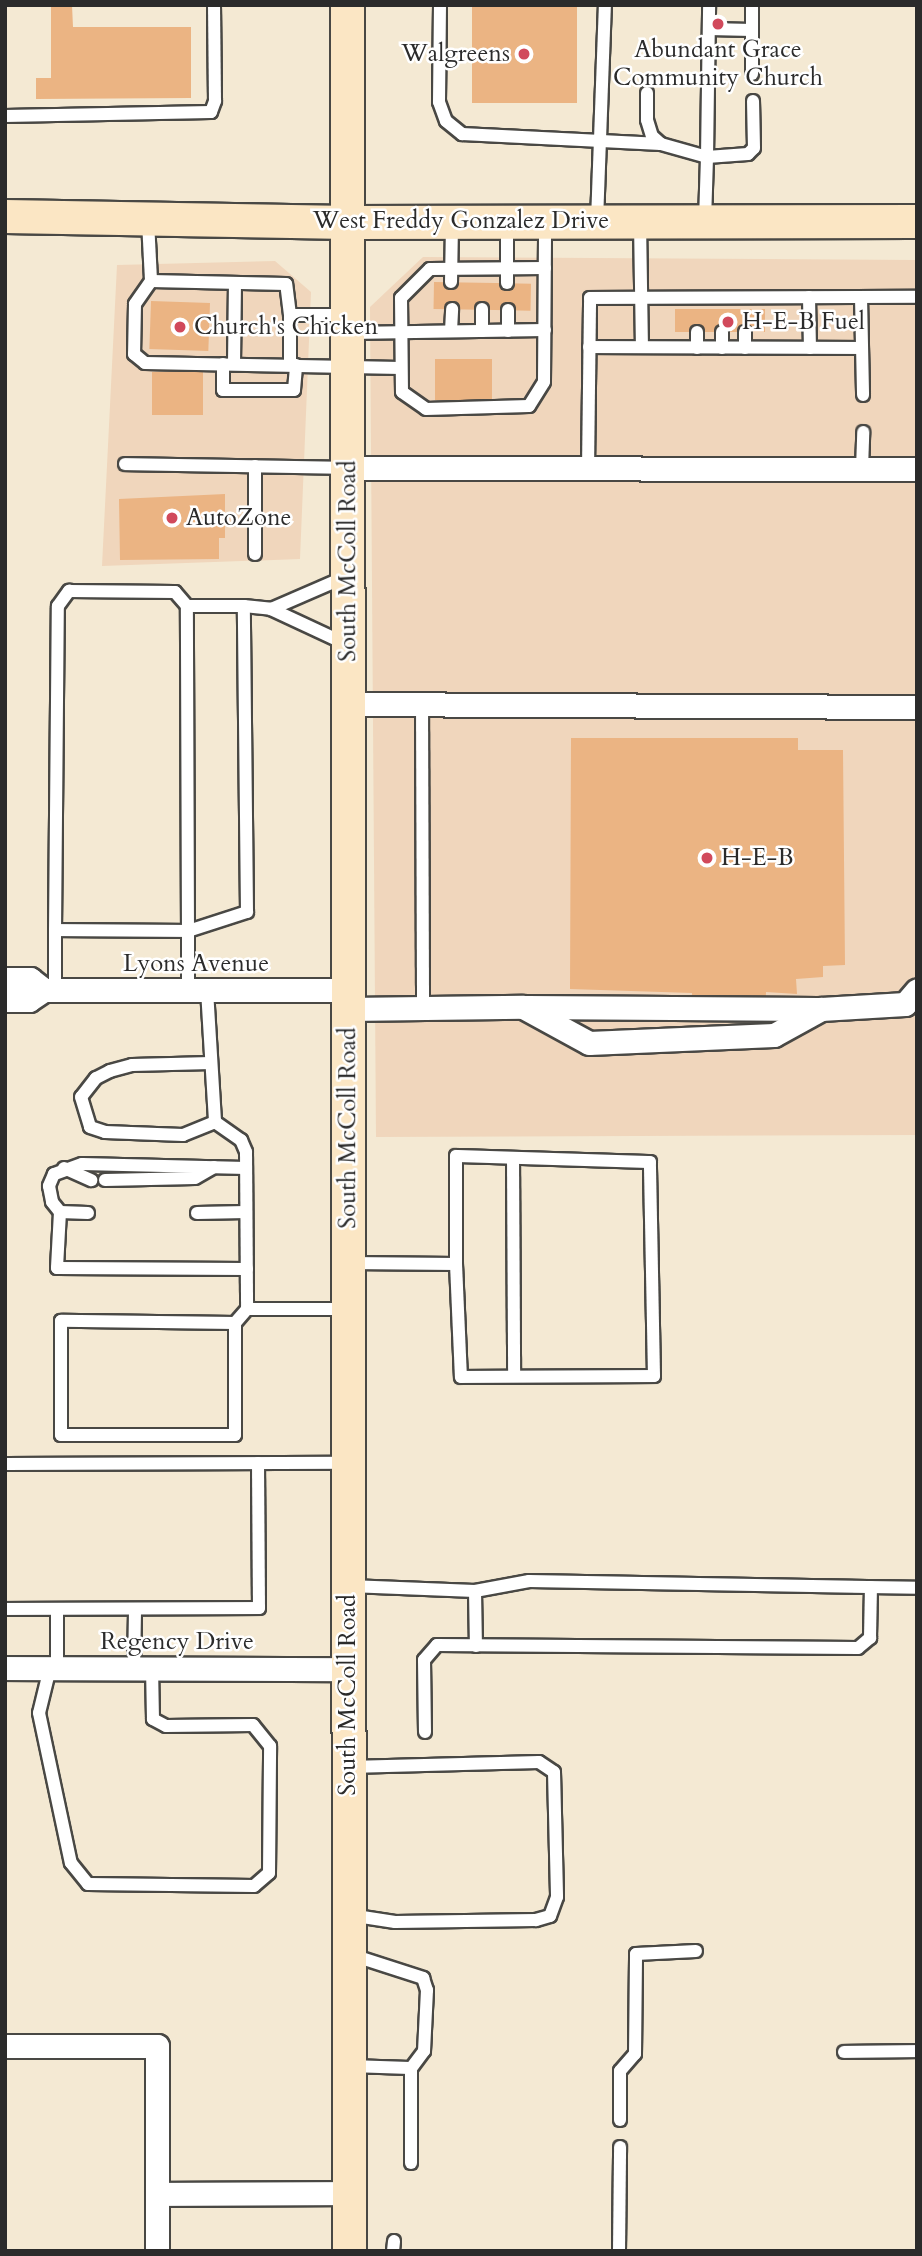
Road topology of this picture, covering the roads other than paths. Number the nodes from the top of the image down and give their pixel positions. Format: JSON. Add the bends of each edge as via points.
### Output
{"nodes":[{"id":1,"x":214,"y":5,"type":"edge"},
{"id":2,"x":347,"y":5,"type":"edge"},
{"id":3,"x":440,"y":5,"type":"edge"},
{"id":4,"x":605,"y":5,"type":"edge"},
{"id":5,"x":709,"y":5,"type":"edge"},
{"id":6,"x":752,"y":5,"type":"edge"},
{"id":7,"x":709,"y":29,"type":"junction"},
{"id":8,"x":752,"y":30,"type":"junction"},
{"id":9,"x":752,"y":74,"type":"dead end"},
{"id":10,"x":647,"y":93,"type":"dead end"},
{"id":11,"x":753,"y":101,"type":"dead end"},
{"id":12,"x":5,"y":116,"type":"edge"},
{"id":13,"x":598,"y":140,"type":"junction"},
{"id":14,"x":661,"y":145,"type":"junction"},
{"id":15,"x":707,"y":157,"type":"junction"},
{"id":16,"x":5,"y":216,"type":"edge"},
{"id":17,"x":148,"y":217,"type":"junction"},
{"id":18,"x":507,"y":221,"type":"junction"},
{"id":19,"x":545,"y":221,"type":"junction"},
{"id":20,"x":597,"y":221,"type":"junction"},
{"id":21,"x":640,"y":221,"type":"junction"},
{"id":22,"x":705,"y":221,"type":"junction"},
{"id":23,"x":917,"y":221,"type":"edge"},
{"id":24,"x":348,"y":222,"type":"junction"},
{"id":25,"x":452,"y":222,"type":"junction"},
{"id":26,"x":545,"y":268,"type":"junction"},
{"id":27,"x":482,"y":269,"type":"junction"},
{"id":28,"x":507,"y":269,"type":"junction"},
{"id":29,"x":451,"y":276,"type":"junction"},
{"id":30,"x":151,"y":281,"type":"junction"},
{"id":31,"x":235,"y":283,"type":"junction"},
{"id":32,"x":482,"y":283,"type":"dead end"},
{"id":33,"x":508,"y":283,"type":"dead end"},
{"id":34,"x":809,"y":297,"type":"junction"},
{"id":35,"x":860,"y":297,"type":"junction"},
{"id":36,"x":917,"y":297,"type":"edge"},
{"id":37,"x":641,"y":298,"type":"junction"},
{"id":38,"x":452,"y":309,"type":"dead end"},
{"id":39,"x":482,"y":309,"type":"dead end"},
{"id":40,"x":508,"y":310,"type":"dead end"},
{"id":41,"x":290,"y":315,"type":"junction"},
{"id":42,"x":347,"y":324,"type":"junction"},
{"id":43,"x":545,"y":330,"type":"junction"},
{"id":44,"x":451,"y":331,"type":"junction"},
{"id":45,"x":482,"y":331,"type":"junction"},
{"id":46,"x":508,"y":331,"type":"junction"},
{"id":47,"x":401,"y":332,"type":"junction"},
{"id":48,"x":697,"y":332,"type":"dead end"},
{"id":49,"x":722,"y":332,"type":"dead end"},
{"id":50,"x":745,"y":332,"type":"dead end"},
{"id":51,"x":589,"y":347,"type":"junction"},
{"id":52,"x":642,"y":347,"type":"junction"},
{"id":53,"x":697,"y":348,"type":"junction"},
{"id":54,"x":722,"y":348,"type":"junction"},
{"id":55,"x":745,"y":348,"type":"junction"},
{"id":56,"x":810,"y":348,"type":"junction"},
{"id":57,"x":862,"y":348,"type":"junction"},
{"id":58,"x":229,"y":364,"type":"junction"},
{"id":59,"x":293,"y":365,"type":"junction"},
{"id":60,"x":348,"y":367,"type":"junction"},
{"id":61,"x":401,"y":368,"type":"junction"},
{"id":62,"x":863,"y":395,"type":"dead end"},
{"id":63,"x":863,"y":432,"type":"dead end"},
{"id":64,"x":125,"y":464,"type":"dead end"},
{"id":65,"x":255,"y":466,"type":"junction"},
{"id":66,"x":347,"y":468,"type":"junction"},
{"id":67,"x":588,"y":469,"type":"junction"},
{"id":68,"x":862,"y":469,"type":"junction"},
{"id":69,"x":917,"y":469,"type":"edge"},
{"id":70,"x":255,"y":555,"type":"dead end"},
{"id":71,"x":348,"y":575,"type":"junction"},
{"id":72,"x":187,"y":606,"type":"junction"},
{"id":73,"x":244,"y":606,"type":"junction"},
{"id":74,"x":271,"y":609,"type":"junction"},
{"id":75,"x":348,"y":645,"type":"junction"},
{"id":76,"x":348,"y":704,"type":"junction"},
{"id":77,"x":422,"y":704,"type":"junction"},
{"id":78,"x":917,"y":707,"type":"edge"},
{"id":79,"x":55,"y":930,"type":"junction"},
{"id":80,"x":188,"y":931,"type":"junction"},
{"id":81,"x":5,"y":979,"type":"edge"},
{"id":82,"x":49,"y":990,"type":"junction"},
{"id":83,"x":198,"y":990,"type":"junction"},
{"id":84,"x":917,"y":990,"type":"edge"},
{"id":85,"x":5,"y":1000,"type":"edge"},
{"id":86,"x":348,"y":1000,"type":"junction"},
{"id":87,"x":523,"y":1007,"type":"junction"},
{"id":88,"x":423,"y":1009,"type":"junction"},
{"id":89,"x":821,"y":1009,"type":"junction"},
{"id":90,"x":211,"y":1063,"type":"junction"},
{"id":91,"x":215,"y":1122,"type":"junction"},
{"id":92,"x":513,"y":1158,"type":"junction"},
{"id":93,"x":214,"y":1167,"type":"junction"},
{"id":94,"x":64,"y":1168,"type":"junction"},
{"id":95,"x":246,"y":1168,"type":"junction"},
{"id":96,"x":91,"y":1180,"type":"dead end"},
{"id":97,"x":105,"y":1180,"type":"dead end"},
{"id":98,"x":60,"y":1212,"type":"junction"},
{"id":99,"x":246,"y":1212,"type":"junction"},
{"id":100,"x":88,"y":1213,"type":"dead end"},
{"id":101,"x":197,"y":1213,"type":"dead end"},
{"id":102,"x":348,"y":1263,"type":"junction"},
{"id":103,"x":456,"y":1264,"type":"junction"},
{"id":104,"x":247,"y":1269,"type":"junction"},
{"id":105,"x":247,"y":1309,"type":"junction"},
{"id":106,"x":348,"y":1309,"type":"junction"},
{"id":107,"x":235,"y":1323,"type":"junction"},
{"id":108,"x":514,"y":1376,"type":"junction"},
{"id":109,"x":258,"y":1463,"type":"junction"},
{"id":110,"x":348,"y":1463,"type":"junction"},
{"id":111,"x":5,"y":1464,"type":"edge"},
{"id":112,"x":348,"y":1586,"type":"junction"},
{"id":113,"x":871,"y":1587,"type":"junction"},
{"id":114,"x":917,"y":1588,"type":"edge"},
{"id":115,"x":475,"y":1591,"type":"junction"},
{"id":116,"x":5,"y":1609,"type":"edge"},
{"id":117,"x":57,"y":1609,"type":"junction"},
{"id":118,"x":135,"y":1609,"type":"junction"},
{"id":119,"x":476,"y":1646,"type":"junction"},
{"id":120,"x":5,"y":1668,"type":"edge"},
{"id":121,"x":54,"y":1668,"type":"junction"},
{"id":122,"x":143,"y":1668,"type":"junction"},
{"id":123,"x":348,"y":1669,"type":"junction"},
{"id":124,"x":425,"y":1732,"type":"dead end"},
{"id":125,"x":348,"y":1767,"type":"junction"},
{"id":126,"x":349,"y":1914,"type":"junction"},
{"id":127,"x":696,"y":1951,"type":"dead end"},
{"id":128,"x":349,"y":1953,"type":"junction"},
{"id":129,"x":5,"y":2046,"type":"edge"},
{"id":130,"x":917,"y":2051,"type":"edge"},
{"id":131,"x":844,"y":2052,"type":"dead end"},
{"id":132,"x":349,"y":2066,"type":"junction"},
{"id":133,"x":411,"y":2068,"type":"junction"},
{"id":134,"x":620,"y":2120,"type":"dead end"},
{"id":135,"x":620,"y":2147,"type":"dead end"},
{"id":136,"x":411,"y":2163,"type":"dead end"},
{"id":137,"x":349,"y":2193,"type":"junction"},
{"id":138,"x":157,"y":2194,"type":"junction"},
{"id":139,"x":157,"y":2251,"type":"edge"},
{"id":140,"x":349,"y":2251,"type":"edge"},
{"id":141,"x":619,"y":2251,"type":"edge"}],
"edges":[{"from":1,"to":12,"type":"lane","via":[[215,101],[211,112]]},
{"from":2,"to":24,"type":"main road","name":"South McColl Road"},
{"from":3,"to":13,"type":"lane","via":[[439,102],[446,121],[462,134]]},
{"from":4,"to":13,"type":"lane"},
{"from":5,"to":7,"type":"lane"},
{"from":6,"to":8,"type":"lane"},
{"from":7,"to":8,"type":"lane"},
{"from":7,"to":15,"type":"lane"},
{"from":8,"to":9,"type":"lane"},
{"from":10,"to":14,"type":"lane","via":[[647,120]]},
{"from":11,"to":15,"type":"lane","via":[[754,148],[748,154]]},
{"from":13,"to":14,"type":"lane"},
{"from":13,"to":20,"type":"lane"},
{"from":14,"to":15,"type":"lane"},
{"from":15,"to":22,"type":"lane"},
{"from":16,"to":17,"type":"main road","name":"West Freddy Gonzalez Drive"},
{"from":17,"to":24,"type":"main road","name":"West Freddy Gonzalez Drive"},
{"from":17,"to":30,"type":"lane"},
{"from":18,"to":19,"type":"main road","name":"West Freddy Gonzalez Drive"},
{"from":18,"to":25,"type":"main road","name":"West Freddy Gonzalez Drive"},
{"from":18,"to":28,"type":"lane"},
{"from":19,"to":20,"type":"main road","name":"West Freddy Gonzalez Drive"},
{"from":19,"to":26,"type":"lane"},
{"from":20,"to":21,"type":"main road","name":"West Freddy Gonzalez Drive"},
{"from":21,"to":22,"type":"main road","name":"West Freddy Gonzalez Drive"},
{"from":21,"to":37,"type":"lane"},
{"from":22,"to":23,"type":"main road","name":"West Freddy Gonzalez Drive"},
{"from":24,"to":25,"type":"main road","name":"West Freddy Gonzalez Drive"},
{"from":24,"to":42,"type":"main road","name":"South McColl Road"},
{"from":25,"to":29,"type":"lane"},
{"from":26,"to":28,"type":"lane"},
{"from":26,"to":43,"type":"lane"},
{"from":27,"to":28,"type":"lane"},
{"from":27,"to":29,"type":"lane"},
{"from":27,"to":32,"type":"lane"},
{"from":28,"to":33,"type":"lane"},
{"from":29,"to":47,"type":"lane","via":[[430,269],[401,298]]},
{"from":30,"to":31,"type":"lane"},
{"from":30,"to":58,"type":"lane","via":[[135,304],[134,354],[145,363]]},
{"from":31,"to":41,"type":"lane","via":[[286,284]]},
{"from":31,"to":58,"type":"lane"},
{"from":34,"to":35,"type":"lane"},
{"from":34,"to":37,"type":"lane","via":[[745,303]]},
{"from":34,"to":56,"type":"lane"},
{"from":35,"to":36,"type":"lane"},
{"from":35,"to":57,"type":"lane"},
{"from":37,"to":51,"type":"lane","via":[[590,298]]},
{"from":37,"to":52,"type":"lane"},
{"from":38,"to":44,"type":"lane"},
{"from":39,"to":45,"type":"lane"},
{"from":40,"to":46,"type":"lane"},
{"from":41,"to":42,"type":"lane"},
{"from":41,"to":59,"type":"lane"},
{"from":42,"to":47,"type":"lane"},
{"from":42,"to":60,"type":"main road","name":"South McColl Road"},
{"from":43,"to":46,"type":"lane"},
{"from":43,"to":61,"type":"lane","via":[[544,382],[529,406],[426,409],[401,392]]},
{"from":44,"to":45,"type":"lane"},
{"from":44,"to":47,"type":"lane"},
{"from":45,"to":46,"type":"lane"},
{"from":47,"to":61,"type":"lane"},
{"from":48,"to":53,"type":"lane"},
{"from":49,"to":54,"type":"lane"},
{"from":50,"to":55,"type":"lane"},
{"from":51,"to":52,"type":"lane"},
{"from":51,"to":67,"type":"lane"},
{"from":52,"to":53,"type":"lane"},
{"from":53,"to":54,"type":"lane"},
{"from":54,"to":55,"type":"lane"},
{"from":55,"to":56,"type":"lane"},
{"from":56,"to":57,"type":"lane"},
{"from":57,"to":62,"type":"lane"},
{"from":58,"to":59,"type":"lane"},
{"from":58,"to":59,"type":"lane","via":[[223,390],[295,390]]},
{"from":59,"to":60,"type":"lane"},
{"from":60,"to":61,"type":"lane"},
{"from":60,"to":66,"type":"main road","name":"South McColl Road"},
{"from":63,"to":68,"type":"lane"},
{"from":64,"to":65,"type":"lane"},
{"from":65,"to":66,"type":"lane"},
{"from":65,"to":70,"type":"lane"},
{"from":66,"to":67,"type":"street"},
{"from":66,"to":71,"type":"main road","name":"South McColl Road"},
{"from":67,"to":68,"type":"street"},
{"from":68,"to":69,"type":"street"},
{"from":71,"to":74,"type":"lane"},
{"from":71,"to":75,"type":"main road","name":"South McColl Road"},
{"from":72,"to":73,"type":"lane"},
{"from":72,"to":79,"type":"lane","via":[[175,593],[69,591],[58,606]]},
{"from":72,"to":80,"type":"lane"},
{"from":73,"to":74,"type":"lane"},
{"from":73,"to":80,"type":"lane","via":[[247,912]]},
{"from":74,"to":75,"type":"lane"},
{"from":75,"to":76,"type":"main road","name":"South McColl Road"},
{"from":76,"to":77,"type":"street"},
{"from":76,"to":86,"type":"main road","name":"South McColl Road"},
{"from":77,"to":78,"type":"street"},
{"from":77,"to":88,"type":"lane"},
{"from":79,"to":80,"type":"lane"},
{"from":79,"to":82,"type":"lane"},
{"from":80,"to":83,"type":"lane"},
{"from":81,"to":82,"type":"street","name":"Lyons Avenue","via":[[30,979]]},
{"from":82,"to":83,"type":"street","name":"Lyons Avenue"},
{"from":82,"to":85,"type":"street","name":"Lyons Avenue","via":[[29,1000]]},
{"from":83,"to":86,"type":"street","name":"Lyons Avenue"},
{"from":83,"to":90,"type":"lane"},
{"from":84,"to":89,"type":"street","name":"Lyons Avenue","via":[[905,1004]]},
{"from":86,"to":88,"type":"street","name":"Lyons Avenue"},
{"from":86,"to":102,"type":"main road","name":"South McColl Road"},
{"from":87,"to":88,"type":"street","name":"Lyons Avenue"},
{"from":87,"to":89,"type":"street","name":"Lyons Avenue"},
{"from":87,"to":89,"type":"street","via":[[589,1043],[774,1035]]},
{"from":90,"to":91,"type":"lane"},
{"from":90,"to":91,"type":"lane","via":[[132,1065],[96,1079],[81,1097],[90,1127],[105,1132],[183,1135]]},
{"from":91,"to":95,"type":"lane","via":[[241,1140]]},
{"from":92,"to":103,"type":"lane","via":[[456,1156]]},
{"from":92,"to":108,"type":"lane"},
{"from":92,"to":108,"type":"lane","via":[[650,1162],[654,1376]]},
{"from":93,"to":94,"type":"lane","via":[[82,1164]]},
{"from":93,"to":95,"type":"lane"},
{"from":93,"to":97,"type":"lane","via":[[195,1178]]},
{"from":94,"to":96,"type":"lane"},
{"from":94,"to":98,"type":"lane","via":[[54,1174],[50,1186],[52,1202]]},
{"from":95,"to":99,"type":"lane"},
{"from":98,"to":100,"type":"lane"},
{"from":98,"to":104,"type":"lane","via":[[57,1268]]},
{"from":99,"to":101,"type":"lane"},
{"from":99,"to":104,"type":"lane"},
{"from":102,"to":103,"type":"lane"},
{"from":102,"to":106,"type":"main road","name":"South McColl Road"},
{"from":103,"to":108,"type":"lane","via":[[461,1377]]},
{"from":104,"to":105,"type":"lane"},
{"from":105,"to":106,"type":"lane"},
{"from":105,"to":107,"type":"lane"},
{"from":106,"to":110,"type":"main road","name":"South McColl Road"},
{"from":107,"to":107,"type":"lane","via":[[235,1435],[61,1435],[61,1321]]},
{"from":109,"to":110,"type":"lane"},
{"from":109,"to":111,"type":"lane"},
{"from":109,"to":118,"type":"lane","via":[[260,1608]]},
{"from":110,"to":112,"type":"main road","name":"South McColl Road"},
{"from":112,"to":115,"type":"lane"},
{"from":112,"to":123,"type":"main road","name":"South McColl Road"},
{"from":113,"to":114,"type":"lane"},
{"from":113,"to":115,"type":"lane","via":[[529,1581]]},
{"from":113,"to":119,"type":"lane","via":[[870,1638],[858,1648]]},
{"from":115,"to":119,"type":"lane"},
{"from":116,"to":117,"type":"lane"},
{"from":117,"to":118,"type":"lane"},
{"from":117,"to":121,"type":"lane"},
{"from":118,"to":122,"type":"lane"},
{"from":119,"to":124,"type":"lane","via":[[438,1645],[429,1651],[424,1660]]},
{"from":120,"to":121,"type":"street","name":"Regency Drive"},
{"from":121,"to":122,"type":"street","name":"Regency Drive"},
{"from":121,"to":122,"type":"lane","via":[[39,1713],[71,1863],[88,1884],[254,1886],[268,1873],[270,1746],[253,1725],[166,1726],[153,1719]]},
{"from":122,"to":123,"type":"street","name":"Regency Drive"},
{"from":123,"to":125,"type":"main road","name":"South McColl Road"},
{"from":125,"to":126,"type":"main road","name":"South McColl Road"},
{"from":125,"to":126,"type":"lane","via":[[539,1762],[554,1772],[557,1897],[550,1916],[536,1920],[429,1923]]},
{"from":126,"to":128,"type":"main road","name":"South McColl Road"},
{"from":127,"to":134,"type":"lane","via":[[636,1954],[635,2054],[620,2071]]},
{"from":128,"to":132,"type":"main road","name":"South McColl Road"},
{"from":128,"to":133,"type":"lane","via":[[423,1978],[427,1990],[424,2051]]},
{"from":129,"to":138,"type":"street","via":[[157,2046]]},
{"from":130,"to":131,"type":"lane"},
{"from":132,"to":133,"type":"lane"},
{"from":132,"to":137,"type":"main road","name":"South McColl Road"},
{"from":133,"to":136,"type":"lane"},
{"from":135,"to":141,"type":"lane"},
{"from":137,"to":138,"type":"street"},
{"from":137,"to":140,"type":"main road","name":"South McColl Road"},
{"from":138,"to":139,"type":"street"}]}
